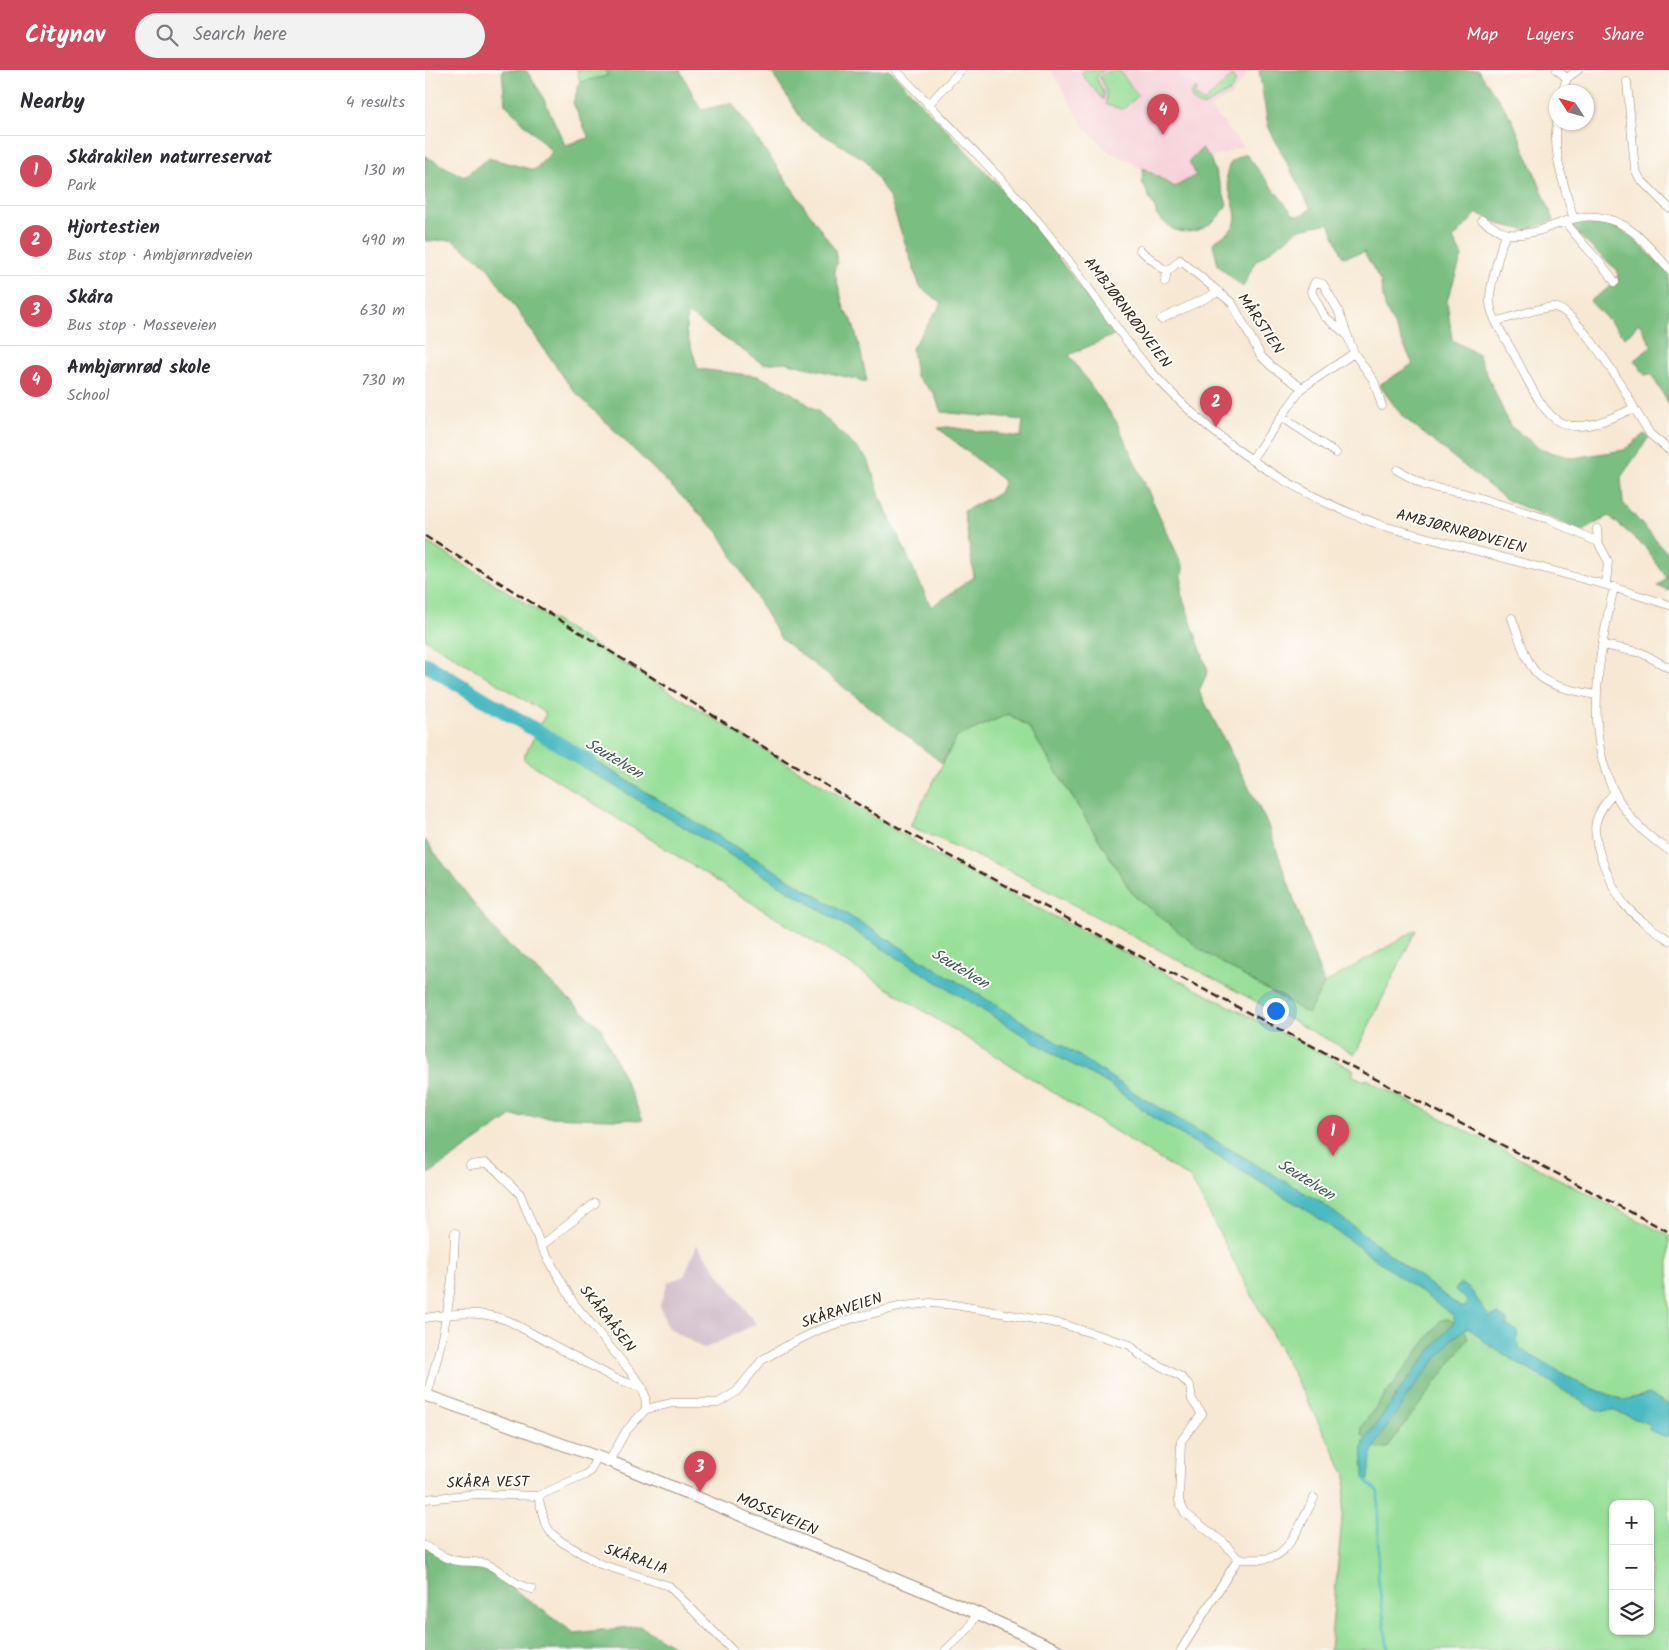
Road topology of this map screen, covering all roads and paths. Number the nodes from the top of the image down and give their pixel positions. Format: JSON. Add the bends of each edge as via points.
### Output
{"nodes":[{"id":1,"x":896,"y":70,"type":"edge"},
{"id":2,"x":961,"y":70,"type":"edge"},
{"id":3,"x":1557,"y":70,"type":"edge"},
{"id":4,"x":1578,"y":70,"type":"edge"},
{"id":5,"x":1567,"y":78,"type":"junction"},
{"id":6,"x":1627,"y":82,"type":"dead end"},
{"id":7,"x":1564,"y":85,"type":"edge"},
{"id":8,"x":928,"y":105,"type":"junction"},
{"id":9,"x":1555,"y":130,"type":"edge"},
{"id":10,"x":1668,"y":206,"type":"edge"},
{"id":11,"x":1573,"y":217,"type":"junction"},
{"id":12,"x":1482,"y":220,"type":"dead end"},
{"id":13,"x":1565,"y":221,"type":"junction"},
{"id":14,"x":1507,"y":234,"type":"junction"},
{"id":15,"x":1140,"y":250,"type":"dead end"},
{"id":16,"x":1669,"y":269,"type":"edge"},
{"id":17,"x":1167,"y":272,"type":"junction"},
{"id":18,"x":1165,"y":282,"type":"dead end"},
{"id":19,"x":1615,"y":282,"type":"dead end"},
{"id":20,"x":1219,"y":292,"type":"junction"},
{"id":21,"x":1161,"y":320,"type":"dead end"},
{"id":22,"x":1497,"y":321,"type":"junction"},
{"id":23,"x":1346,"y":334,"type":"junction"},
{"id":24,"x":1354,"y":353,"type":"junction"},
{"id":25,"x":1302,"y":388,"type":"junction"},
{"id":26,"x":1382,"y":406,"type":"dead end"},
{"id":27,"x":1634,"y":408,"type":"junction"},
{"id":28,"x":1282,"y":418,"type":"junction"},
{"id":29,"x":1669,"y":450,"type":"edge"},
{"id":30,"x":1336,"y":453,"type":"dead end"},
{"id":31,"x":1251,"y":460,"type":"junction"},
{"id":32,"x":1397,"y":470,"type":"dead end"},
{"id":33,"x":1597,"y":529,"type":"dead end"},
{"id":34,"x":1597,"y":542,"type":"junction"},
{"id":35,"x":1610,"y":586,"type":"junction"},
{"id":36,"x":1669,"y":605,"type":"edge"},
{"id":37,"x":1512,"y":618,"type":"dead end"},
{"id":38,"x":1603,"y":644,"type":"junction"},
{"id":39,"x":1669,"y":668,"type":"edge"},
{"id":40,"x":1596,"y":695,"type":"junction"},
{"id":41,"x":1614,"y":793,"type":"junction"},
{"id":42,"x":1669,"y":850,"type":"edge"},
{"id":43,"x":1669,"y":940,"type":"edge"},
{"id":44,"x":470,"y":1165,"type":"dead end"},
{"id":45,"x":595,"y":1203,"type":"dead end"},
{"id":46,"x":455,"y":1233,"type":"dead end"},
{"id":47,"x":541,"y":1246,"type":"junction"},
{"id":48,"x":448,"y":1314,"type":"junction"},
{"id":49,"x":425,"y":1318,"type":"edge"},
{"id":50,"x":643,"y":1388,"type":"junction"},
{"id":51,"x":426,"y":1395,"type":"edge"},
{"id":52,"x":647,"y":1409,"type":"junction"},
{"id":53,"x":597,"y":1457,"type":"junction"},
{"id":54,"x":609,"y":1461,"type":"junction"},
{"id":55,"x":538,"y":1496,"type":"junction"},
{"id":56,"x":1314,"y":1498,"type":"dead end"},
{"id":57,"x":425,"y":1499,"type":"edge"},
{"id":58,"x":425,"y":1546,"type":"edge"},
{"id":59,"x":1238,"y":1559,"type":"junction"},
{"id":60,"x":532,"y":1589,"type":"dead end"},
{"id":61,"x":977,"y":1613,"type":"junction"},
{"id":62,"x":732,"y":1650,"type":"edge"},
{"id":63,"x":947,"y":1650,"type":"edge"},
{"id":64,"x":1057,"y":1650,"type":"edge"},
{"id":65,"x":1181,"y":1650,"type":"edge"}],
"edges":[{"from":1,"to":8,"type":"street","name":"AMBJØRNRØDVEIEN"},
{"from":2,"to":8,"type":"street"},
{"from":3,"to":5,"type":"street"},
{"from":4,"to":5,"type":"street"},
{"from":5,"to":7,"type":"street"},
{"from":6,"to":10,"type":"street","via":[[1635,169],[1639,179]]},
{"from":8,"to":31,"type":"street","name":"AMBJØRNRØDVEIEN","via":[[1044,228],[1150,370],[1207,425]]},
{"from":9,"to":11,"type":"street","via":[[1559,164]]},
{"from":11,"to":13,"type":"street"},
{"from":11,"to":16,"type":"street","via":[[1590,216],[1622,224]]},
{"from":12,"to":14,"type":"street"},
{"from":13,"to":14,"type":"street","via":[[1533,232]]},
{"from":13,"to":19,"type":"street"},
{"from":14,"to":22,"type":"street","via":[[1502,242],[1490,302]]},
{"from":15,"to":17,"type":"street"},
{"from":17,"to":18,"type":"street"},
{"from":17,"to":20,"type":"street","name":"MÅRSTIEN","via":[[1180,260]]},
{"from":20,"to":21,"type":"street","name":"MÅRSTIEN"},
{"from":20,"to":25,"type":"street","name":"MÅRSTIEN","via":[[1232,303],[1261,356]]},
{"from":22,"to":27,"type":"street","via":[[1553,307],[1565,310],[1597,348]]},
{"from":22,"to":27,"type":"street","via":[[1539,403],[1551,418],[1567,425],[1590,426]]},
{"from":23,"to":23,"type":"street","via":[[1338,310],[1323,284],[1315,282],[1311,291],[1324,316]]},
{"from":23,"to":24,"type":"street"},
{"from":24,"to":25,"type":"street"},
{"from":24,"to":26,"type":"street","via":[[1374,381]]},
{"from":25,"to":28,"type":"street"},
{"from":27,"to":29,"type":"street","via":[[1650,434]]},
{"from":28,"to":30,"type":"street"},
{"from":28,"to":31,"type":"street"},
{"from":31,"to":35,"type":"street","name":"AMBJØRNRØDVEIEN","via":[[1310,495],[1366,520]]},
{"from":32,"to":34,"type":"street","via":[[1426,486],[1463,493],[1548,519]]},
{"from":33,"to":34,"type":"street"},
{"from":34,"to":35,"type":"street","via":[[1608,561]]},
{"from":35,"to":36,"type":"street","name":"AMBJØRNRØDVEIEN"},
{"from":35,"to":38,"type":"street"},
{"from":37,"to":40,"type":"street","via":[[1524,655],[1535,673],[1558,688]]},
{"from":38,"to":39,"type":"street","via":[[1642,653]]},
{"from":38,"to":40,"type":"street"},
{"from":40,"to":41,"type":"street","via":[[1596,733],[1602,762]]},
{"from":41,"to":42,"type":"street","via":[[1646,833]]},
{"from":41,"to":43,"type":"street","via":[[1602,807],[1595,824],[1599,848],[1611,881],[1625,905]]},
{"from":44,"to":47,"type":"street","name":"SKÅRAÅSEN","via":[[486,1163],[520,1194]]},
{"from":45,"to":47,"type":"street"},
{"from":46,"to":48,"type":"street"},
{"from":47,"to":50,"type":"street","name":"SKÅRAÅSEN","via":[[573,1302]]},
{"from":48,"to":49,"type":"street"},
{"from":48,"to":50,"type":"street","via":[[475,1312],[494,1315],[614,1378]]},
{"from":48,"to":51,"type":"street"},
{"from":50,"to":52,"type":"street","name":"SKÅRAÅSEN"},
{"from":51,"to":53,"type":"highway","name":"MOSSEVEIEN"},
{"from":52,"to":54,"type":"street","via":[[626,1431]]},
{"from":52,"to":59,"type":"street","name":"SKÅRAVEIEN","via":[[672,1403],[718,1402],[736,1392],[762,1360],[792,1342],[857,1317],[921,1304],[955,1305],[1062,1324],[1130,1344],[1140,1355],[1191,1386],[1192,1400],[1202,1414],[1181,1441],[1179,1500],[1185,1513],[1225,1543]]},
{"from":53,"to":54,"type":"highway","name":"MOSSEVEIEN"},
{"from":53,"to":55,"type":"street","name":"SKÅRA VEST","via":[[585,1475]]},
{"from":54,"to":61,"type":"highway","name":"MOSSEVEIEN"},
{"from":55,"to":57,"type":"street","name":"SKÅRA VEST","via":[[478,1494]]},
{"from":55,"to":62,"type":"street","name":"SKÅRALIA","via":[[545,1523],[562,1542],[600,1564],[669,1586]]},
{"from":56,"to":59,"type":"street","via":[[1294,1535],[1278,1555]]},
{"from":58,"to":60,"type":"street","via":[[457,1561],[478,1561],[492,1566],[522,1587]]},
{"from":59,"to":65,"type":"street"},
{"from":61,"to":63,"type":"street","via":[[969,1628]]},
{"from":61,"to":64,"type":"highway","name":"MOSSEVEIEN"}]}
